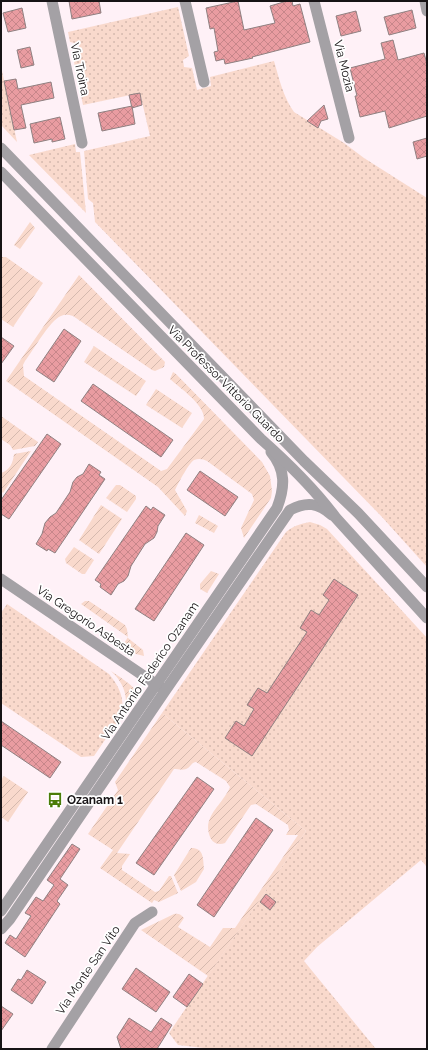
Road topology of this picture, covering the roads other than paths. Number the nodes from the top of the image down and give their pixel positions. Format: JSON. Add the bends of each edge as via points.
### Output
{"nodes":[{"id":1,"x":52,"y":1,"type":"edge"},
{"id":2,"x":185,"y":1,"type":"edge"},
{"id":3,"x":314,"y":1,"type":"edge"},
{"id":4,"x":424,"y":1,"type":"edge"},
{"id":5,"x":427,"y":11,"type":"edge"},
{"id":6,"x":204,"y":82,"type":"dead end"},
{"id":7,"x":349,"y":138,"type":"dead end"},
{"id":8,"x":82,"y":143,"type":"dead end"},
{"id":9,"x":1,"y":148,"type":"edge"},
{"id":10,"x":1,"y":172,"type":"edge"},
{"id":11,"x":261,"y":439,"type":"junction"},
{"id":12,"x":336,"y":518,"type":"junction"},
{"id":13,"x":1,"y":579,"type":"edge"},
{"id":14,"x":427,"y":587,"type":"edge"},
{"id":15,"x":427,"y":618,"type":"edge"},
{"id":16,"x":161,"y":688,"type":"junction"},
{"id":17,"x":1,"y":912,"type":"edge"},
{"id":18,"x":152,"y":912,"type":"dead end"},
{"id":19,"x":10,"y":919,"type":"junction"},
{"id":20,"x":1,"y":929,"type":"edge"},
{"id":21,"x":1,"y":933,"type":"edge"},
{"id":22,"x":52,"y":1049,"type":"edge"}],
"edges":[{"from":1,"to":8,"type":"street","name":"Via Troina"},
{"from":2,"to":6,"type":"street"},
{"from":3,"to":7,"type":"street","name":"Via Mozia"},
{"from":4,"to":5,"type":"street"},
{"from":9,"to":14,"type":"street","name":"Via Professor Vittorio Guardo","via":[[304,461],[363,518]]},
{"from":10,"to":11,"type":"street","name":"Via Professor Vittorio Guardo"},
{"from":11,"to":12,"type":"street","name":"Via Professor Vittorio Guardo","via":[[305,481]]},
{"from":11,"to":16,"type":"street","name":"Via Antonio Federico Ozanam","via":[[278,459],[282,470],[284,483],[277,508]]},
{"from":12,"to":15,"type":"street","name":"Via Professor Vittorio Guardo"},
{"from":12,"to":16,"type":"street","name":"Via Antonio Federico Ozanam","via":[[313,504],[290,510]]},
{"from":13,"to":16,"type":"street","name":"Via Gregorio Asbesta"},
{"from":16,"to":17,"type":"street","name":"Via Antonio Federico Ozanam"},
{"from":16,"to":19,"type":"street","name":"Via Antonio Federico Ozanam"},
{"from":18,"to":22,"type":"street","name":"Via Monte San Vito","via":[[135,923]]},
{"from":19,"to":20,"type":"street","name":"Via Antonio Federico Ozanam"},
{"from":19,"to":21,"type":"street"}]}
